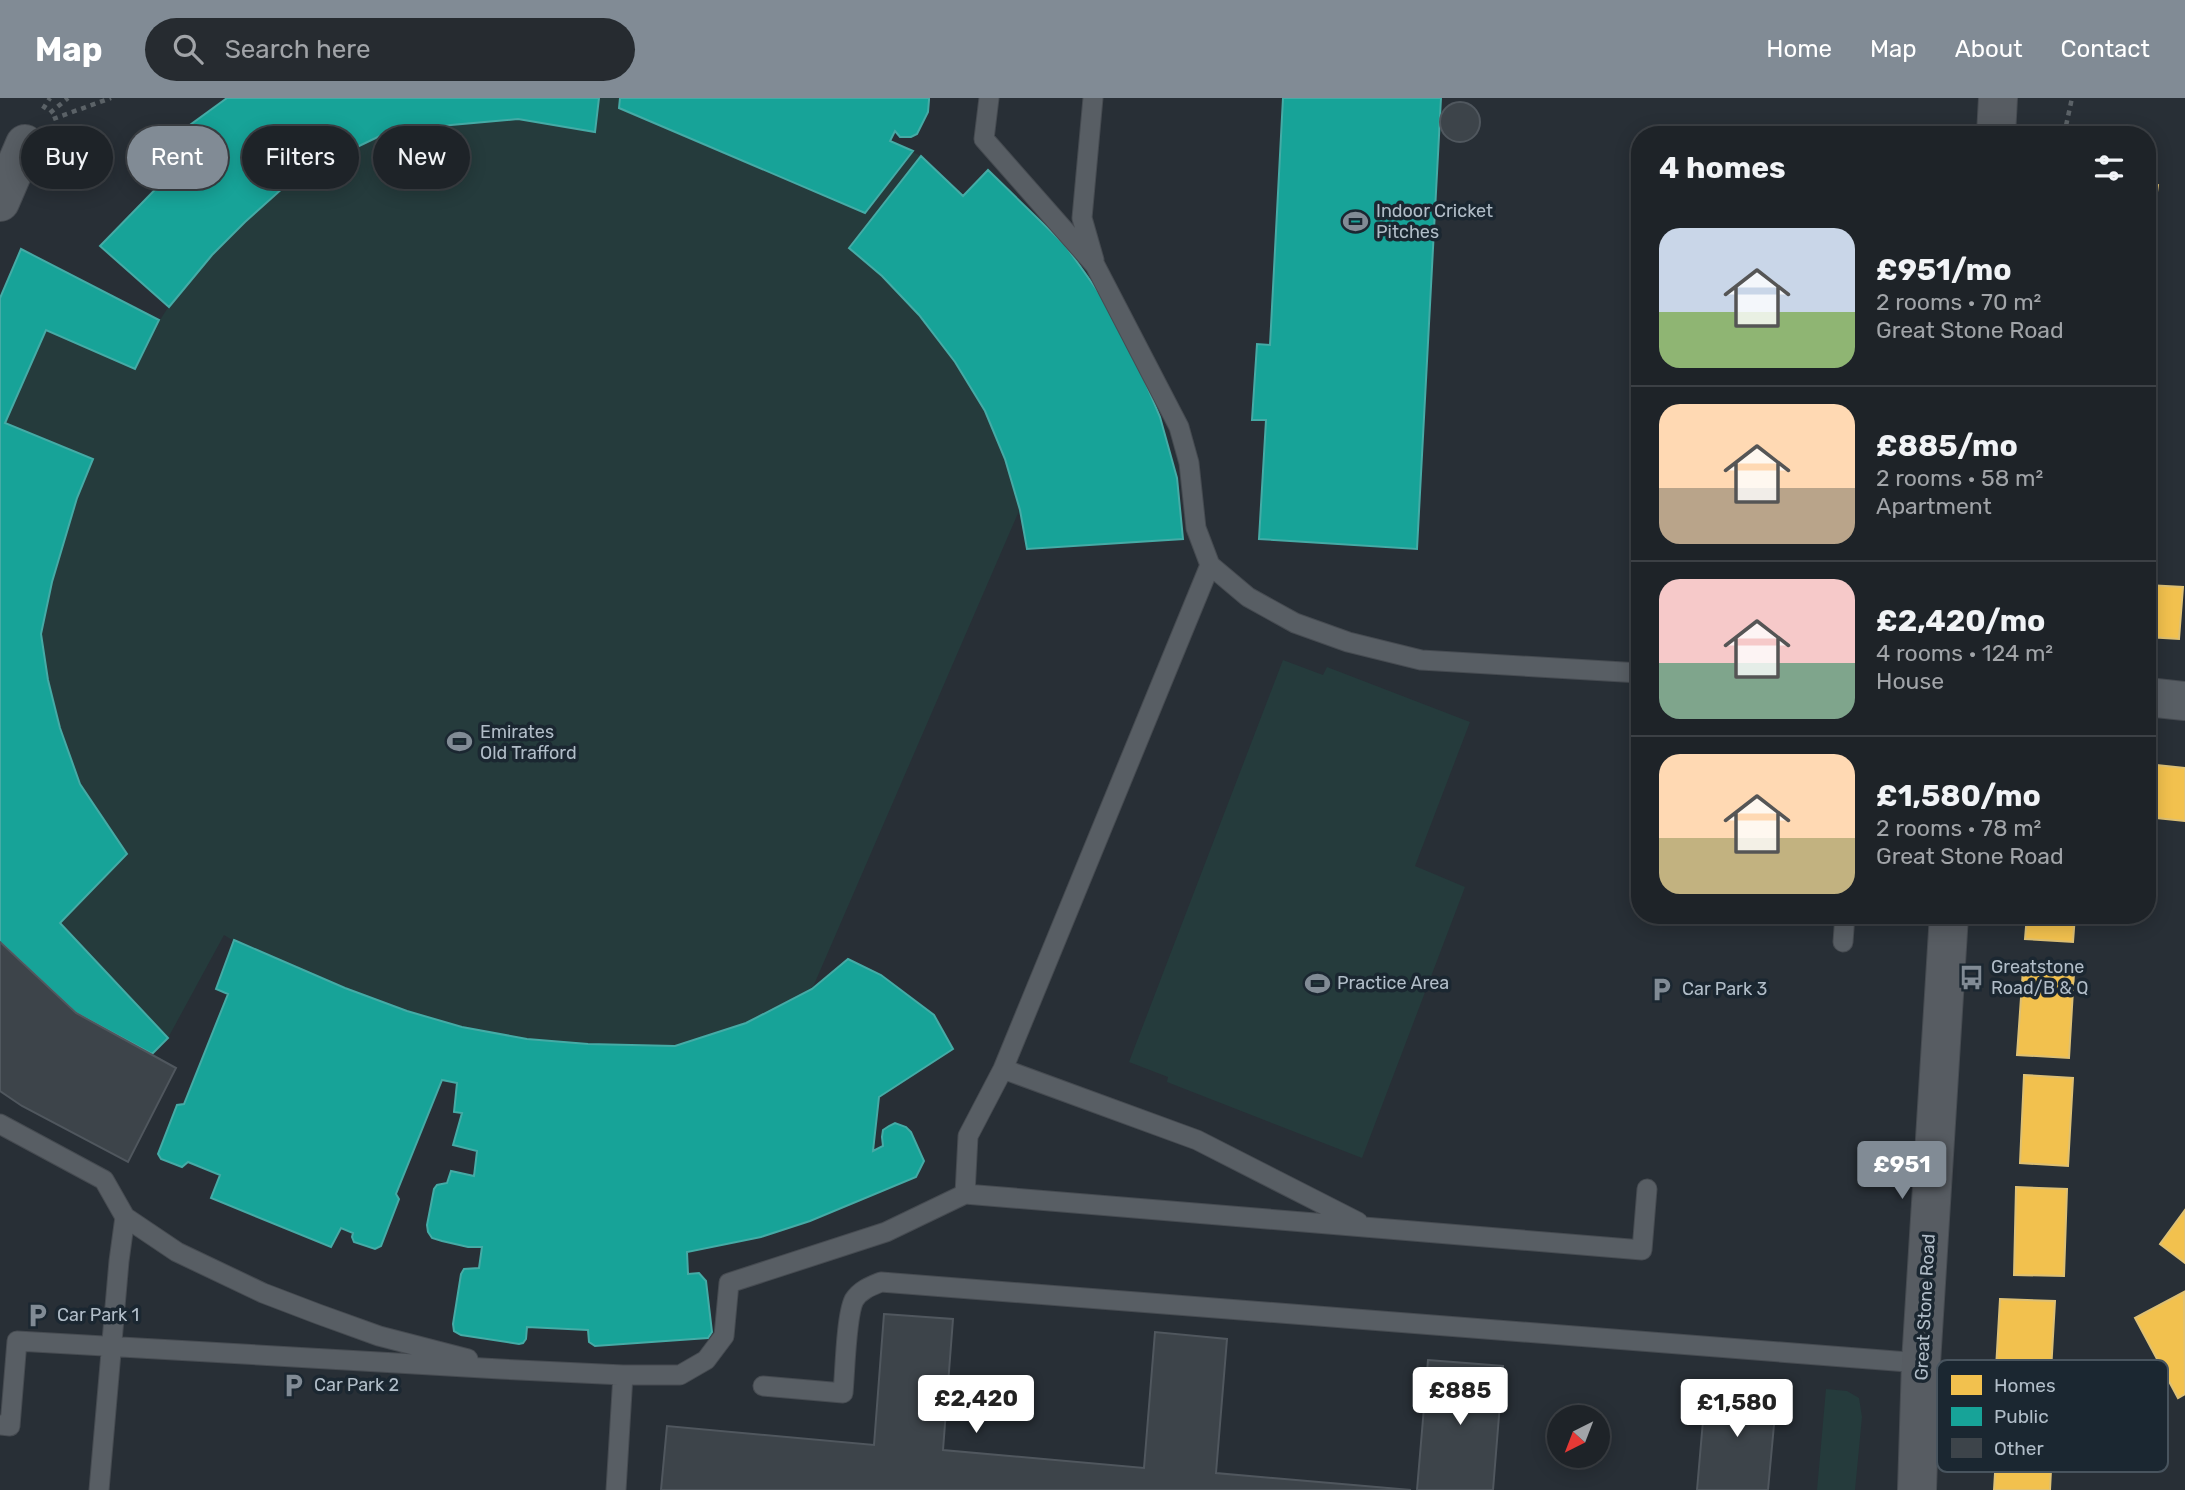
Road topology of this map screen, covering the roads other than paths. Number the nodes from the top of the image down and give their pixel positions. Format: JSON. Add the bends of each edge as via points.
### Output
{"nodes":[{"id":1,"x":989,"y":98,"type":"edge"},
{"id":2,"x":1093,"y":98,"type":"edge"},
{"id":3,"x":1998,"y":98,"type":"edge"},
{"id":4,"x":1996,"y":126,"type":"edge"},
{"id":5,"x":21,"y":161,"type":"edge"},
{"id":6,"x":0,"y":202,"type":"edge"},
{"id":7,"x":1095,"y":265,"type":"junction"},
{"id":8,"x":1210,"y":565,"type":"junction"},
{"id":9,"x":1631,"y":672,"type":"edge"},
{"id":10,"x":2156,"y":698,"type":"edge"},
{"id":11,"x":2185,"y":701,"type":"edge"},
{"id":12,"x":1844,"y":924,"type":"edge"},
{"id":13,"x":1948,"y":924,"type":"edge"},
{"id":14,"x":1843,"y":942,"type":"dead end"},
{"id":15,"x":1003,"y":1069,"type":"junction"},
{"id":16,"x":0,"y":1124,"type":"edge"},
{"id":17,"x":1647,"y":1189,"type":"dead end"},
{"id":18,"x":965,"y":1194,"type":"junction"},
{"id":19,"x":125,"y":1216,"type":"junction"},
{"id":20,"x":1367,"y":1227,"type":"junction"},
{"id":21,"x":112,"y":1345,"type":"junction"},
{"id":22,"x":1921,"y":1363,"type":"junction"},
{"id":23,"x":500,"y":1369,"type":"junction"},
{"id":24,"x":623,"y":1375,"type":"junction"},
{"id":25,"x":763,"y":1386,"type":"dead end"},
{"id":26,"x":0,"y":1425,"type":"edge"},
{"id":27,"x":99,"y":1490,"type":"edge"},
{"id":28,"x":616,"y":1490,"type":"edge"},
{"id":29,"x":1917,"y":1490,"type":"edge"}],
"edges":[{"from":1,"to":7,"type":"lane","via":[[984,139]]},
{"from":2,"to":7,"type":"lane","via":[[1082,218]]},
{"from":3,"to":4,"type":"street"},
{"from":5,"to":6,"type":"street"},
{"from":7,"to":8,"type":"lane","via":[[1179,427],[1189,463],[1196,528]]},
{"from":8,"to":9,"type":"lane","via":[[1248,597],[1295,623],[1348,642],[1420,660]]},
{"from":8,"to":15,"type":"lane"},
{"from":10,"to":11,"type":"street"},
{"from":12,"to":14,"type":"lane"},
{"from":13,"to":22,"type":"street","name":"Great Stone Road"},
{"from":15,"to":18,"type":"lane","via":[[968,1136]]},
{"from":15,"to":20,"type":"lane","via":[[1197,1140]]},
{"from":16,"to":19,"type":"lane","via":[[104,1180]]},
{"from":17,"to":20,"type":"lane","via":[[1642,1250]]},
{"from":18,"to":20,"type":"lane"},
{"from":18,"to":24,"type":"lane","via":[[886,1232],[729,1283],[724,1336],[706,1360],[680,1375]]},
{"from":19,"to":21,"type":"lane"},
{"from":19,"to":23,"type":"lane","via":[[177,1252],[263,1293],[379,1336]]},
{"from":21,"to":23,"type":"lane"},
{"from":21,"to":26,"type":"lane","via":[[18,1341],[10,1426]]},
{"from":21,"to":27,"type":"lane"},
{"from":22,"to":25,"type":"lane","via":[[881,1282],[855,1299],[843,1394]]},
{"from":22,"to":29,"type":"street","name":"Great Stone Road"},
{"from":23,"to":24,"type":"lane"},
{"from":24,"to":28,"type":"lane"}]}
